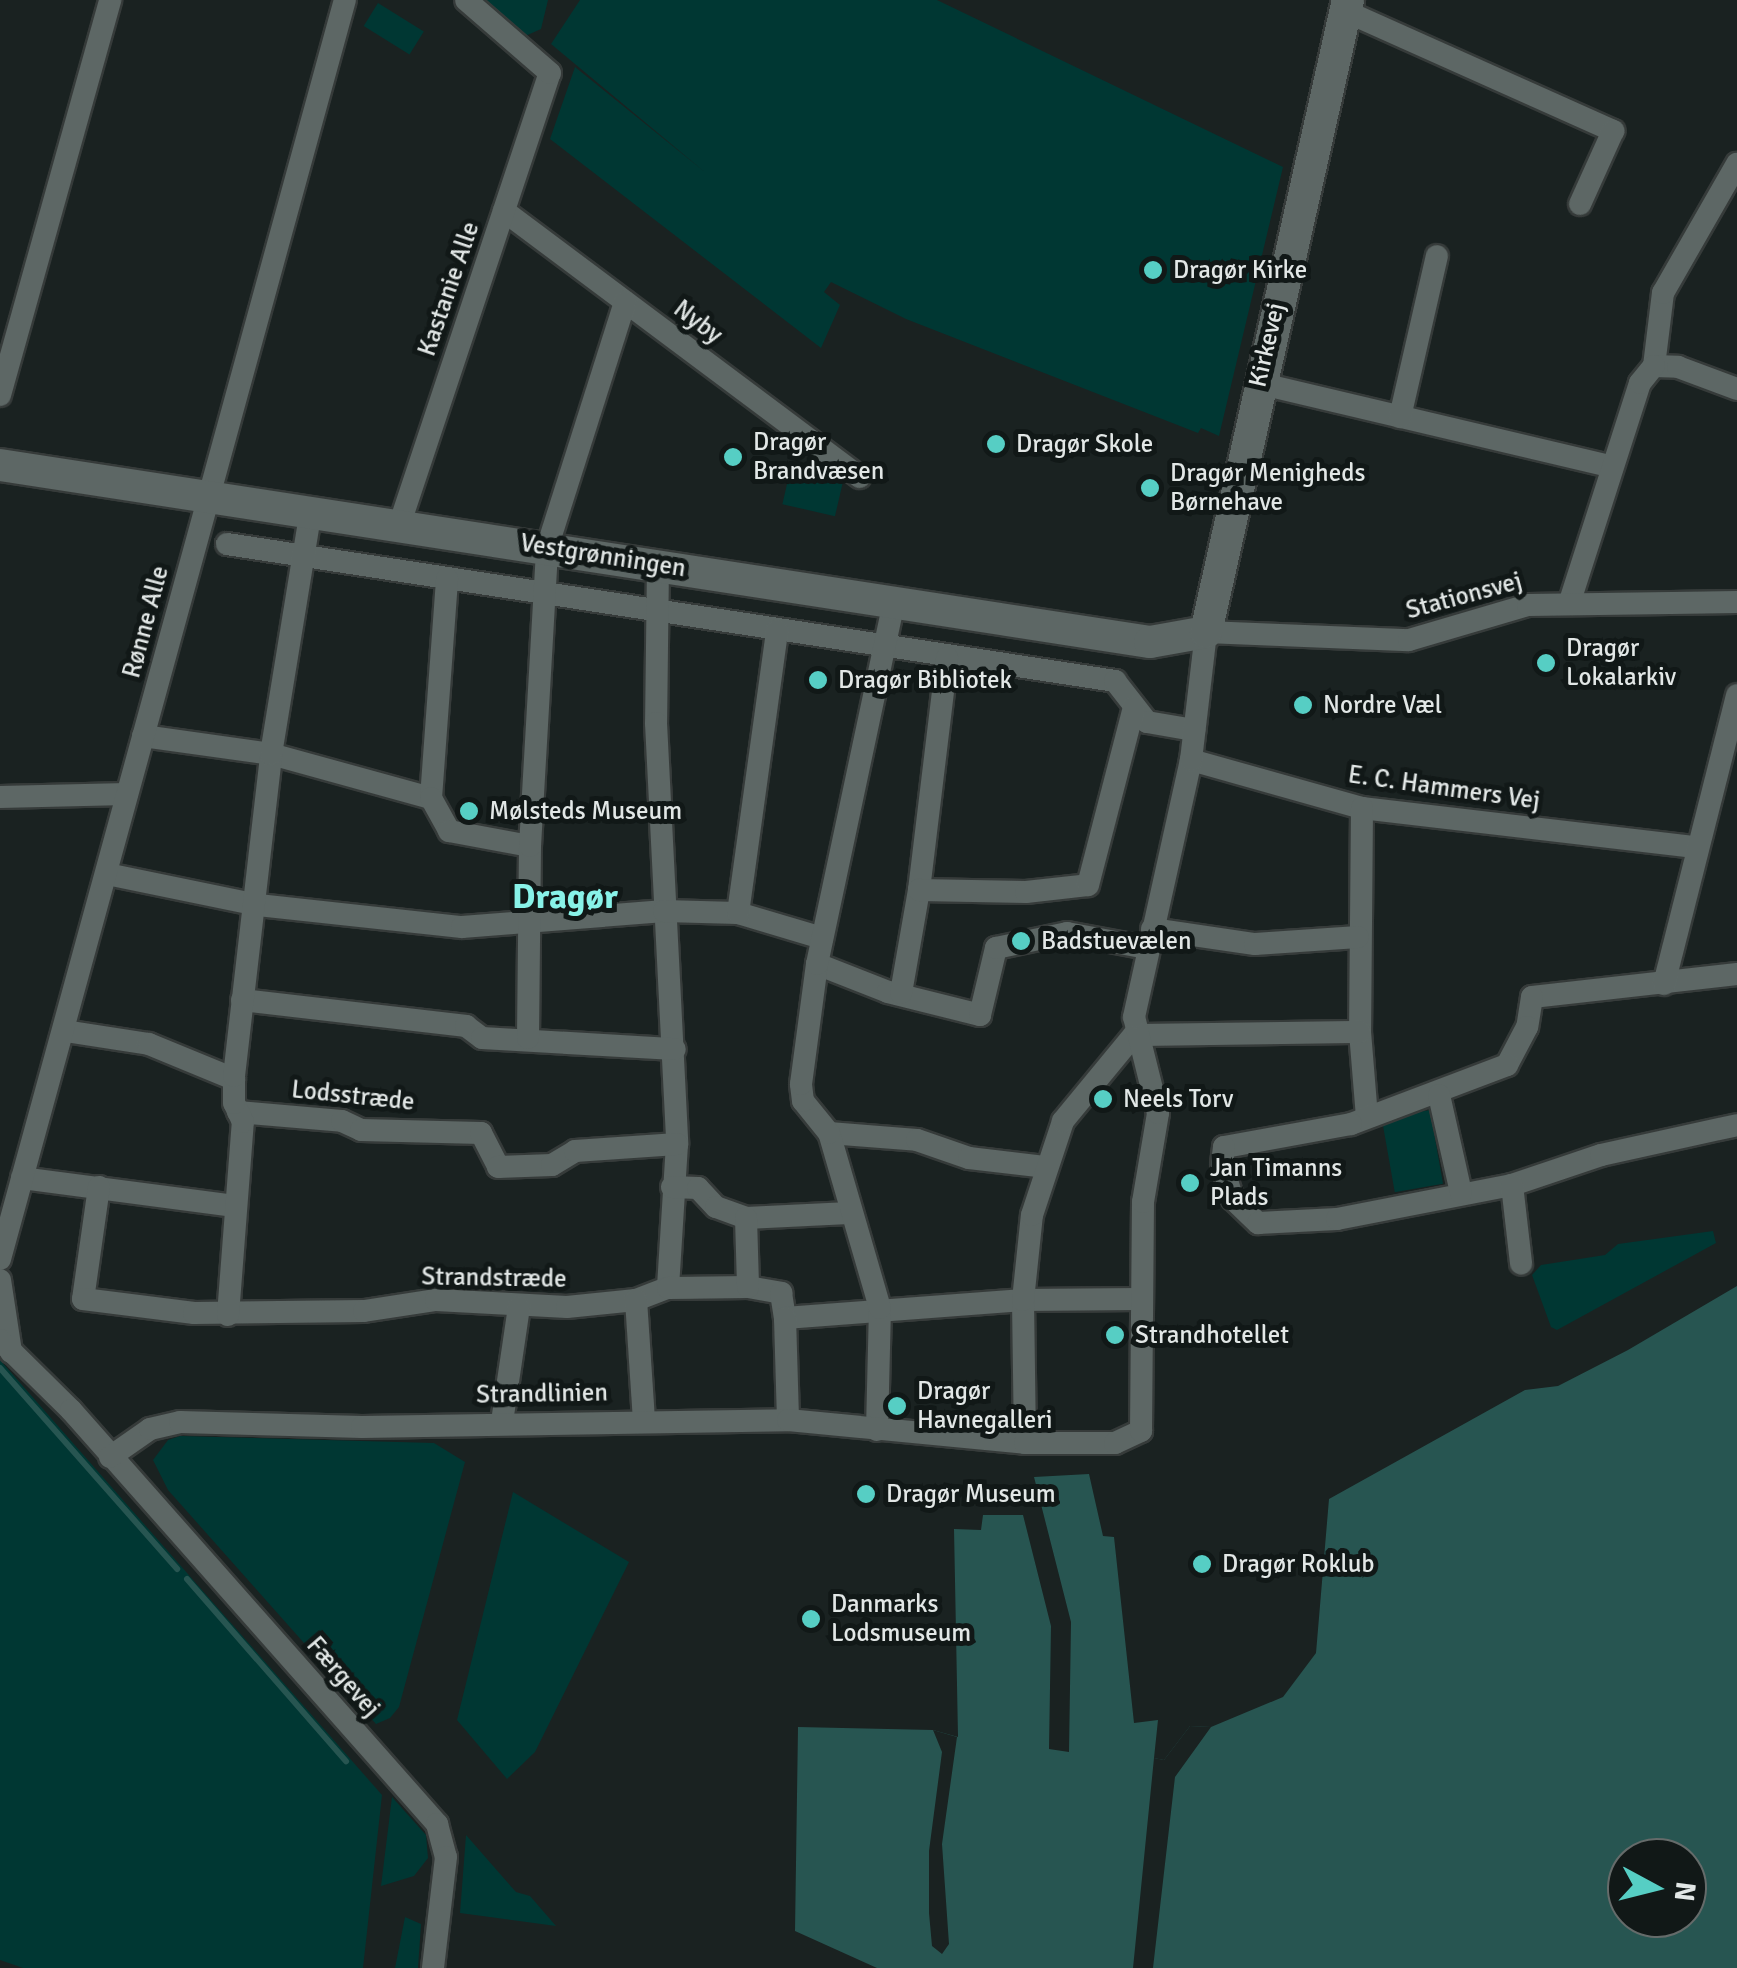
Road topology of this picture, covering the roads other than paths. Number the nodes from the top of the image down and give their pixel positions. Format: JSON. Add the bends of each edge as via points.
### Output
{"nodes":[{"id":1,"x":110,"y":0,"type":"edge"},
{"id":2,"x":344,"y":0,"type":"edge"},
{"id":3,"x":466,"y":0,"type":"edge"},
{"id":4,"x":1346,"y":6,"type":"edge"},
{"id":5,"x":1737,"y":164,"type":"edge"},
{"id":6,"x":1580,"y":204,"type":"dead end"},
{"id":7,"x":504,"y":211,"type":"junction"},
{"id":8,"x":1437,"y":256,"type":"dead end"},
{"id":9,"x":624,"y":302,"type":"junction"},
{"id":10,"x":1654,"y":366,"type":"junction"},
{"id":11,"x":1258,"y":383,"type":"junction"},
{"id":12,"x":1737,"y":390,"type":"edge"},
{"id":13,"x":0,"y":395,"type":"edge"},
{"id":14,"x":1400,"y":417,"type":"junction"},
{"id":15,"x":0,"y":465,"type":"edge"},
{"id":16,"x":1612,"y":467,"type":"junction"},
{"id":17,"x":859,"y":477,"type":"dead end"},
{"id":18,"x":210,"y":494,"type":"junction"},
{"id":19,"x":311,"y":511,"type":"junction"},
{"id":20,"x":400,"y":523,"type":"junction"},
{"id":21,"x":227,"y":544,"type":"dead end"},
{"id":22,"x":547,"y":548,"type":"junction"},
{"id":23,"x":303,"y":557,"type":"junction"},
{"id":24,"x":658,"y":565,"type":"junction"},
{"id":25,"x":448,"y":579,"type":"junction"},
{"id":26,"x":543,"y":592,"type":"junction"},
{"id":27,"x":1570,"y":602,"type":"junction"},
{"id":28,"x":1737,"y":602,"type":"edge"},
{"id":29,"x":894,"y":603,"type":"junction"},
{"id":30,"x":655,"y":613,"type":"junction"},
{"id":31,"x":776,"y":631,"type":"junction"},
{"id":32,"x":1206,"y":632,"type":"junction"},
{"id":33,"x":886,"y":648,"type":"junction"},
{"id":34,"x":947,"y":658,"type":"junction"},
{"id":35,"x":1737,"y":695,"type":"edge"},
{"id":36,"x":1134,"y":707,"type":"junction"},
{"id":37,"x":1194,"y":730,"type":"junction"},
{"id":38,"x":144,"y":736,"type":"junction"},
{"id":39,"x":271,"y":754,"type":"junction"},
{"id":40,"x":1191,"y":760,"type":"junction"},
{"id":41,"x":127,"y":794,"type":"junction"},
{"id":42,"x":0,"y":797,"type":"edge"},
{"id":43,"x":431,"y":798,"type":"junction"},
{"id":44,"x":1362,"y":808,"type":"junction"},
{"id":45,"x":530,"y":846,"type":"junction"},
{"id":46,"x":1693,"y":847,"type":"junction"},
{"id":47,"x":107,"y":874,"type":"junction"},
{"id":48,"x":919,"y":890,"type":"junction"},
{"id":49,"x":258,"y":905,"type":"junction"},
{"id":50,"x":664,"y":910,"type":"junction"},
{"id":51,"x":738,"y":913,"type":"junction"},
{"id":52,"x":530,"y":922,"type":"junction"},
{"id":53,"x":1358,"y":936,"type":"junction"},
{"id":54,"x":822,"y":938,"type":"junction"},
{"id":55,"x":1150,"y":938,"type":"junction"},
{"id":56,"x":817,"y":964,"type":"junction"},
{"id":57,"x":1737,"y":974,"type":"edge"},
{"id":58,"x":1664,"y":984,"type":"junction"},
{"id":59,"x":901,"y":993,"type":"junction"},
{"id":60,"x":242,"y":1000,"type":"junction"},
{"id":61,"x":64,"y":1031,"type":"junction"},
{"id":62,"x":1360,"y":1032,"type":"junction"},
{"id":63,"x":1134,"y":1035,"type":"junction"},
{"id":64,"x":528,"y":1038,"type":"junction"},
{"id":65,"x":675,"y":1049,"type":"junction"},
{"id":66,"x":234,"y":1080,"type":"junction"},
{"id":67,"x":1439,"y":1095,"type":"junction"},
{"id":68,"x":238,"y":1112,"type":"junction"},
{"id":69,"x":1367,"y":1117,"type":"junction"},
{"id":70,"x":1737,"y":1125,"type":"edge"},
{"id":71,"x":828,"y":1133,"type":"junction"},
{"id":72,"x":676,"y":1144,"type":"junction"},
{"id":73,"x":1046,"y":1167,"type":"junction"},
{"id":74,"x":22,"y":1178,"type":"junction"},
{"id":75,"x":1512,"y":1185,"type":"junction"},
{"id":76,"x":100,"y":1187,"type":"junction"},
{"id":77,"x":672,"y":1187,"type":"junction"},
{"id":78,"x":1461,"y":1193,"type":"junction"},
{"id":79,"x":235,"y":1206,"type":"junction"},
{"id":80,"x":849,"y":1213,"type":"junction"},
{"id":81,"x":746,"y":1218,"type":"junction"},
{"id":82,"x":0,"y":1259,"type":"edge"},
{"id":83,"x":1520,"y":1263,"type":"dead end"},
{"id":84,"x":0,"y":1280,"type":"edge"},
{"id":85,"x":748,"y":1287,"type":"junction"},
{"id":86,"x":668,"y":1288,"type":"junction"},
{"id":87,"x":1139,"y":1299,"type":"junction"},
{"id":88,"x":636,"y":1300,"type":"junction"},
{"id":89,"x":1023,"y":1300,"type":"junction"},
{"id":90,"x":519,"y":1308,"type":"junction"},
{"id":91,"x":880,"y":1308,"type":"junction"},
{"id":92,"x":228,"y":1315,"type":"junction"},
{"id":93,"x":785,"y":1318,"type":"junction"},
{"id":94,"x":6,"y":1346,"type":"edge"},
{"id":95,"x":644,"y":1420,"type":"junction"},
{"id":96,"x":788,"y":1420,"type":"junction"},
{"id":97,"x":502,"y":1422,"type":"junction"},
{"id":98,"x":877,"y":1430,"type":"junction"},
{"id":99,"x":1026,"y":1443,"type":"junction"},
{"id":100,"x":110,"y":1457,"type":"junction"},
{"id":101,"x":433,"y":1968,"type":"edge"}],
"edges":[{"from":1,"to":13,"type":"street"},
{"from":2,"to":18,"type":"street","name":"Rønne Alle"},
{"from":3,"to":7,"type":"street","name":"Kastanie Alle","via":[[550,73]]},
{"from":4,"to":6,"type":"street","via":[[1614,130]]},
{"from":4,"to":11,"type":"street","name":"Kirkevej"},
{"from":5,"to":10,"type":"street","via":[[1663,293]]},
{"from":7,"to":9,"type":"street","name":"Nyby"},
{"from":7,"to":20,"type":"street","name":"Kastanie Alle"},
{"from":8,"to":14,"type":"street"},
{"from":9,"to":17,"type":"street","name":"Nyby"},
{"from":9,"to":22,"type":"street"},
{"from":10,"to":12,"type":"street","via":[[1678,367]]},
{"from":10,"to":16,"type":"street","via":[[1640,383]]},
{"from":11,"to":14,"type":"street"},
{"from":11,"to":32,"type":"street","name":"Kirkevej"},
{"from":14,"to":16,"type":"street"},
{"from":15,"to":18,"type":"street","name":"Vestgrønningen"},
{"from":16,"to":27,"type":"street"},
{"from":18,"to":19,"type":"street","name":"Vestgrønningen"},
{"from":18,"to":38,"type":"street","name":"Rønne Alle"},
{"from":19,"to":20,"type":"street","name":"Vestgrønningen"},
{"from":19,"to":23,"type":"street"},
{"from":20,"to":22,"type":"street","name":"Vestgrønningen"},
{"from":21,"to":23,"type":"street","name":"Vestgrønningen"},
{"from":22,"to":24,"type":"street","name":"Vestgrønningen"},
{"from":22,"to":26,"type":"street"},
{"from":23,"to":25,"type":"street","name":"Vestgrønningen"},
{"from":23,"to":39,"type":"street"},
{"from":24,"to":29,"type":"street","name":"Vestgrønningen"},
{"from":24,"to":30,"type":"street"},
{"from":25,"to":26,"type":"street","name":"Vestgrønningen"},
{"from":25,"to":43,"type":"street"},
{"from":26,"to":30,"type":"street","name":"Vestgrønningen"},
{"from":26,"to":45,"type":"street"},
{"from":27,"to":28,"type":"street","name":"Stationsvej"},
{"from":27,"to":32,"type":"street","name":"Stationsvej","via":[[1528,606],[1409,640]]},
{"from":29,"to":32,"type":"street","name":"Vestgrønningen","via":[[1150,642]]},
{"from":29,"to":33,"type":"street"},
{"from":30,"to":31,"type":"street","name":"Vestgrønningen"},
{"from":30,"to":50,"type":"street"},
{"from":31,"to":33,"type":"street","name":"Vestgrønningen"},
{"from":31,"to":51,"type":"street"},
{"from":32,"to":37,"type":"street"},
{"from":33,"to":34,"type":"street","name":"Vestgrønningen"},
{"from":33,"to":54,"type":"street"},
{"from":34,"to":36,"type":"street","name":"Vestgrønningen","via":[[1116,681]]},
{"from":34,"to":48,"type":"street"},
{"from":35,"to":46,"type":"street"},
{"from":36,"to":37,"type":"street","name":"Vestgrønningen","via":[[1148,722]]},
{"from":36,"to":48,"type":"street","via":[[1088,885],[1026,892]]},
{"from":37,"to":40,"type":"street"},
{"from":38,"to":39,"type":"street"},
{"from":38,"to":41,"type":"street","name":"Rønne Alle"},
{"from":39,"to":43,"type":"street"},
{"from":39,"to":49,"type":"street"},
{"from":40,"to":44,"type":"street","name":"E. C. Hammers Vej"},
{"from":40,"to":55,"type":"street"},
{"from":41,"to":42,"type":"street"},
{"from":41,"to":47,"type":"street","name":"Rønne Alle"},
{"from":43,"to":45,"type":"street","via":[[449,831]]},
{"from":44,"to":46,"type":"street","name":"E. C. Hammers Vej"},
{"from":44,"to":53,"type":"street"},
{"from":45,"to":52,"type":"street"},
{"from":46,"to":58,"type":"street"},
{"from":47,"to":49,"type":"street"},
{"from":47,"to":61,"type":"street","name":"Rønne Alle"},
{"from":48,"to":59,"type":"street"},
{"from":49,"to":52,"type":"street","via":[[462,927]]},
{"from":49,"to":60,"type":"street"},
{"from":50,"to":51,"type":"street"},
{"from":50,"to":52,"type":"street"},
{"from":50,"to":65,"type":"street"},
{"from":51,"to":54,"type":"street"},
{"from":52,"to":64,"type":"street"},
{"from":53,"to":55,"type":"street","via":[[1254,944]]},
{"from":53,"to":62,"type":"street"},
{"from":54,"to":56,"type":"street"},
{"from":55,"to":59,"type":"street","via":[[1067,933],[996,948],[980,1015]]},
{"from":55,"to":63,"type":"street"},
{"from":56,"to":59,"type":"street"},
{"from":56,"to":71,"type":"street","via":[[801,1084],[803,1100]]},
{"from":57,"to":58,"type":"street"},
{"from":58,"to":67,"type":"street","via":[[1532,997],[1527,1027],[1507,1065]]},
{"from":60,"to":64,"type":"street","via":[[466,1026],[482,1038]]},
{"from":60,"to":66,"type":"street"},
{"from":61,"to":66,"type":"street","via":[[149,1044]]},
{"from":61,"to":74,"type":"street","name":"Rønne Alle"},
{"from":62,"to":63,"type":"street"},
{"from":62,"to":69,"type":"street"},
{"from":63,"to":73,"type":"street","via":[[1063,1121]]},
{"from":63,"to":87,"type":"street","via":[[1158,1114]]},
{"from":64,"to":65,"type":"street","via":[[616,1050]]},
{"from":65,"to":72,"type":"street"},
{"from":66,"to":68,"type":"street"},
{"from":67,"to":69,"type":"street"},
{"from":67,"to":78,"type":"street"},
{"from":68,"to":72,"type":"street","name":"Lodsstræde","via":[[342,1121],[361,1130],[481,1133],[498,1167],[552,1165],[575,1151]]},
{"from":68,"to":79,"type":"street","via":[[243,1122]]},
{"from":69,"to":78,"type":"street","via":[[1224,1147],[1222,1164],[1234,1199],[1258,1223],[1336,1219]]},
{"from":70,"to":75,"type":"street","via":[[1601,1155]]},
{"from":71,"to":73,"type":"street","via":[[917,1140],[969,1158]]},
{"from":71,"to":80,"type":"street"},
{"from":72,"to":77,"type":"street"},
{"from":73,"to":89,"type":"street","via":[[1032,1215]]},
{"from":74,"to":76,"type":"street"},
{"from":74,"to":82,"type":"street","name":"Rønne Alle"},
{"from":75,"to":78,"type":"street"},
{"from":75,"to":83,"type":"street"},
{"from":76,"to":79,"type":"street"},
{"from":76,"to":92,"type":"street","name":"Strandstræde","via":[[84,1299]]},
{"from":77,"to":81,"type":"street","via":[[698,1188],[716,1207]]},
{"from":77,"to":86,"type":"street"},
{"from":79,"to":92,"type":"street"},
{"from":80,"to":81,"type":"street"},
{"from":80,"to":91,"type":"street"},
{"from":81,"to":85,"type":"street"},
{"from":84,"to":94,"type":"street"},
{"from":85,"to":86,"type":"street","name":"Strandstræde"},
{"from":85,"to":93,"type":"street","via":[[781,1293]]},
{"from":86,"to":88,"type":"street","name":"Strandstræde"},
{"from":87,"to":89,"type":"street"},
{"from":87,"to":99,"type":"street","name":"Strandlinien","via":[[1141,1432],[1115,1444]]},
{"from":88,"to":90,"type":"street","name":"Strandstræde"},
{"from":88,"to":95,"type":"street"},
{"from":89,"to":91,"type":"street"},
{"from":89,"to":99,"type":"street"},
{"from":90,"to":92,"type":"street","name":"Strandstræde","via":[[436,1300]]},
{"from":90,"to":97,"type":"street"},
{"from":91,"to":93,"type":"street"},
{"from":91,"to":98,"type":"street"},
{"from":93,"to":96,"type":"street"},
{"from":94,"to":100,"type":"street"},
{"from":95,"to":96,"type":"street","name":"Strandlinien"},
{"from":95,"to":97,"type":"street","name":"Strandlinien"},
{"from":96,"to":98,"type":"street","name":"Strandlinien"},
{"from":97,"to":100,"type":"street","name":"Strandlinien","via":[[180,1422],[150,1430]]},
{"from":98,"to":99,"type":"street","name":"Strandlinien"},
{"from":100,"to":101,"type":"street","name":"Færgevej","via":[[436,1824],[446,1857]]}]}
